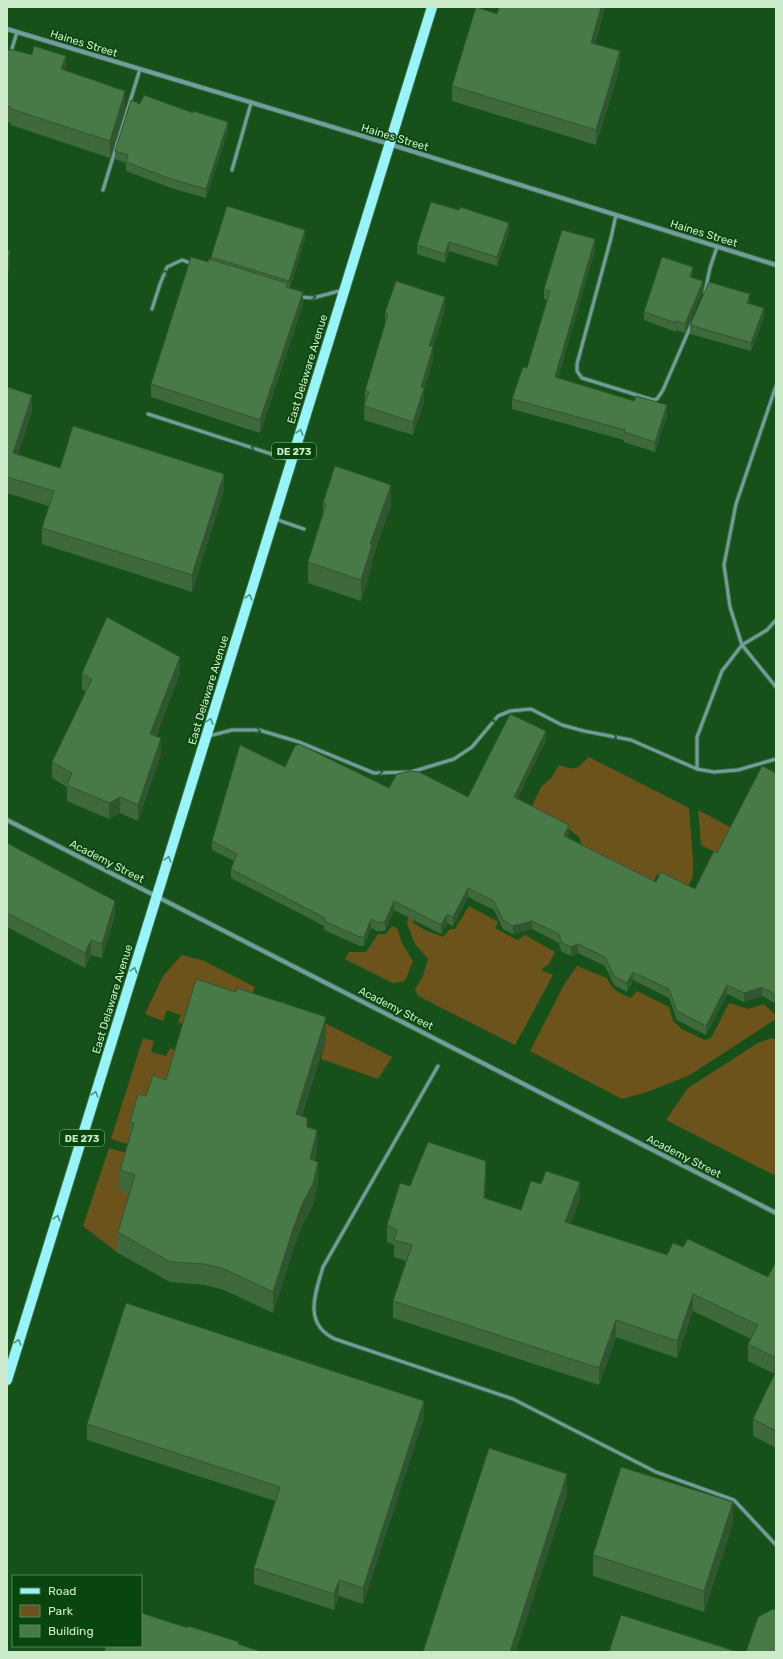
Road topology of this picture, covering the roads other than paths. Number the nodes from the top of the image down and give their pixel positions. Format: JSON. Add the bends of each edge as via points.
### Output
{"nodes":[{"id":1,"x":432,"y":7,"type":"edge"},
{"id":2,"x":7,"y":29,"type":"edge"},
{"id":3,"x":17,"y":32,"type":"junction"},
{"id":4,"x":10,"y":55,"type":"edge"},
{"id":5,"x":140,"y":69,"type":"junction"},
{"id":6,"x":251,"y":103,"type":"junction"},
{"id":7,"x":389,"y":144,"type":"junction"},
{"id":8,"x":232,"y":170,"type":"dead end"},
{"id":9,"x":103,"y":190,"type":"dead end"},
{"id":10,"x":616,"y":215,"type":"junction"},
{"id":11,"x":716,"y":247,"type":"junction"},
{"id":12,"x":197,"y":265,"type":"edge"},
{"id":13,"x":776,"y":265,"type":"edge"},
{"id":14,"x":344,"y":289,"type":"junction"},
{"id":15,"x":295,"y":295,"type":"edge"},
{"id":16,"x":703,"y":298,"type":"edge"},
{"id":17,"x":152,"y":309,"type":"dead end"},
{"id":18,"x":694,"y":320,"type":"edge"},
{"id":19,"x":776,"y":386,"type":"edge"},
{"id":20,"x":148,"y":414,"type":"dead end"},
{"id":21,"x":291,"y":461,"type":"junction"},
{"id":22,"x":273,"y":519,"type":"junction"},
{"id":23,"x":304,"y":529,"type":"dead end"},
{"id":24,"x":776,"y":620,"type":"edge"},
{"id":25,"x":742,"y":645,"type":"junction"},
{"id":26,"x":776,"y":687,"type":"edge"},
{"id":27,"x":206,"y":736,"type":"junction"},
{"id":28,"x":776,"y":759,"type":"edge"},
{"id":29,"x":697,"y":769,"type":"junction"},
{"id":30,"x":7,"y":820,"type":"edge"},
{"id":31,"x":157,"y":896,"type":"junction"},
{"id":32,"x":438,"y":1066,"type":"dead end"},
{"id":33,"x":776,"y":1213,"type":"edge"},
{"id":34,"x":7,"y":1380,"type":"edge"},
{"id":35,"x":776,"y":1545,"type":"edge"}],
"edges":[{"from":1,"to":7,"type":"main road","name":"East Delaware Avenue","number":"DE 273"},
{"from":2,"to":3,"type":"street","name":"Haines Street"},
{"from":3,"to":4,"type":"lane"},
{"from":3,"to":5,"type":"street","name":"Haines Street"},
{"from":5,"to":6,"type":"street","name":"Haines Street"},
{"from":5,"to":9,"type":"lane"},
{"from":6,"to":7,"type":"street","name":"Haines Street"},
{"from":6,"to":8,"type":"lane"},
{"from":7,"to":10,"type":"street","name":"Haines Street"},
{"from":7,"to":14,"type":"main road","name":"East Delaware Avenue","number":"DE 273"},
{"from":10,"to":11,"type":"street","name":"Haines Street"},
{"from":10,"to":18,"type":"lane","via":[[576,364],[577,372],[582,378],[657,400]]},
{"from":11,"to":13,"type":"street","name":"Haines Street"},
{"from":11,"to":16,"type":"lane"},
{"from":17,"to":12,"type":"lane","one_way":true,"via":[[167,267],[182,260]]},
{"from":15,"to":14,"type":"lane","one_way":true,"via":[[313,298]]},
{"from":21,"to":14,"type":"main road","name":"East Delaware Avenue","number":"DE 273","one_way":true},
{"from":19,"to":25,"type":"lane","via":[[736,504],[724,565],[730,607]]},
{"from":21,"to":20,"type":"lane","one_way":true},
{"from":21,"to":22,"type":"main road","name":"East Delaware Avenue","number":"DE 273"},
{"from":22,"to":23,"type":"lane"},
{"from":27,"to":22,"type":"main road","name":"East Delaware Avenue","number":"DE 273","one_way":true},
{"from":24,"to":25,"type":"lane","via":[[767,630]]},
{"from":25,"to":26,"type":"lane"},
{"from":25,"to":29,"type":"lane","via":[[722,671],[697,736]]},
{"from":27,"to":29,"type":"lane","one_way":true,"via":[[232,730],[259,730],[299,742],[374,773],[411,772],[454,759],[472,747],[498,716],[510,711],[531,709],[562,725],[631,740]]},
{"from":31,"to":27,"type":"main road","name":"East Delaware Avenue","number":"DE 273","one_way":true},
{"from":28,"to":29,"type":"lane","via":[[738,770],[714,772]]},
{"from":30,"to":31,"type":"street","name":"Academy Street"},
{"from":31,"to":33,"type":"street","name":"Academy Street"},
{"from":34,"to":31,"type":"main road","name":"East Delaware Avenue","number":"DE 273","one_way":true},
{"from":32,"to":35,"type":"lane","via":[[323,1267],[313,1303],[317,1324],[326,1334],[336,1339],[513,1399],[656,1472],[734,1500]]}]}
